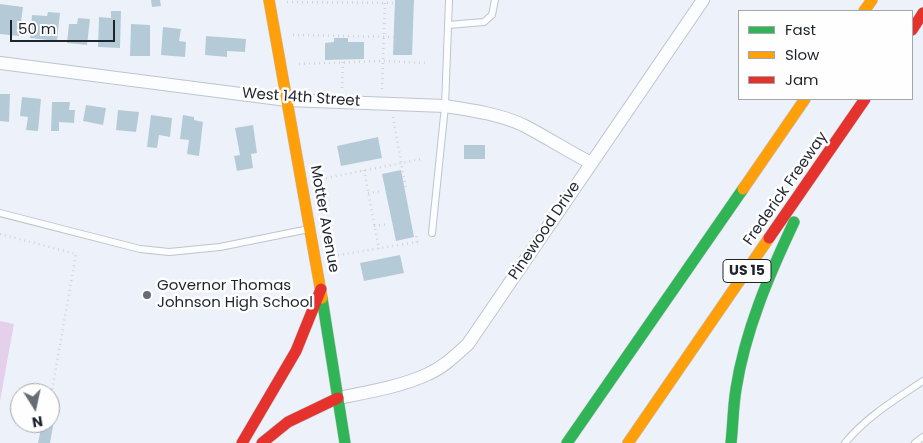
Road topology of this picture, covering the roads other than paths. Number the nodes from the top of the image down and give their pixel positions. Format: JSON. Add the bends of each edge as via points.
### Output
{"nodes":[{"id":1,"x":269,"y":0,"type":"edge"},
{"id":2,"x":449,"y":0,"type":"edge"},
{"id":3,"x":495,"y":0,"type":"edge"},
{"id":4,"x":702,"y":0,"type":"edge"},
{"id":5,"x":923,"y":13,"type":"edge"},
{"id":6,"x":448,"y":24,"type":"junction"},
{"id":7,"x":913,"y":28,"type":"edge"},
{"id":8,"x":0,"y":63,"type":"edge"},
{"id":9,"x":287,"y":100,"type":"junction"},
{"id":10,"x":804,"y":100,"type":"edge"},
{"id":11,"x":864,"y":100,"type":"edge"},
{"id":12,"x":445,"y":106,"type":"junction"},
{"id":13,"x":824,"y":159,"type":"junction"},
{"id":14,"x":591,"y":163,"type":"junction"},
{"id":15,"x":0,"y":213,"type":"edge"},
{"id":16,"x":310,"y":229,"type":"junction"},
{"id":17,"x":432,"y":233,"type":"dead end"},
{"id":18,"x":321,"y":289,"type":"junction"},
{"id":19,"x":923,"y":381,"type":"edge"},
{"id":20,"x":318,"y":396,"type":"dead end"},
{"id":21,"x":338,"y":398,"type":"junction"},
{"id":22,"x":272,"y":413,"type":"dead end"},
{"id":23,"x":256,"y":421,"type":"junction"},
{"id":24,"x":923,"y":437,"type":"edge"},
{"id":25,"x":242,"y":443,"type":"edge"},
{"id":26,"x":262,"y":443,"type":"edge"},
{"id":27,"x":345,"y":443,"type":"edge"},
{"id":28,"x":567,"y":443,"type":"edge"},
{"id":29,"x":628,"y":443,"type":"edge"},
{"id":30,"x":731,"y":443,"type":"edge"},
{"id":31,"x":845,"y":443,"type":"edge"},
{"id":32,"x":915,"y":443,"type":"edge"}],
"edges":[{"from":1,"to":9,"type":"main road","name":"Motter Avenue"},
{"from":2,"to":6,"type":"lane"},
{"from":3,"to":6,"type":"lane","via":[[492,15],[484,22]]},
{"from":4,"to":14,"type":"street","name":"Pinewood Drive"},
{"from":5,"to":7,"type":"main road"},
{"from":6,"to":12,"type":"lane"},
{"from":8,"to":9,"type":"street","name":"West 14th Street"},
{"from":9,"to":12,"type":"street","name":"West 14th Street"},
{"from":9,"to":16,"type":"main road","name":"Motter Avenue"},
{"from":10,"to":28,"type":"main road"},
{"from":11,"to":13,"type":"main road","name":"Frederick Freeway","number":"US 15"},
{"from":12,"to":14,"type":"street","name":"West 14th Street","via":[[485,113],[522,125]]},
{"from":12,"to":17,"type":"lane"},
{"from":13,"to":29,"type":"main road","name":"Frederick Freeway","number":"US 15"},
{"from":13,"to":30,"type":"main road","via":[[772,269],[753,322],[737,383]]},
{"from":14,"to":21,"type":"street","name":"Pinewood Drive","via":[[468,344],[450,361],[429,374]]},
{"from":15,"to":16,"type":"lane","via":[[140,250],[169,252],[220,247]]},
{"from":16,"to":18,"type":"main road","name":"Motter Avenue"},
{"from":18,"to":21,"type":"main road","name":"Motter Avenue"},
{"from":18,"to":23,"type":"main road","via":[[296,351]]},
{"from":19,"to":31,"type":"lane","via":[[887,404]]},
{"from":20,"to":21,"type":"main road"},
{"from":21,"to":26,"type":"main road","via":[[286,422]]},
{"from":21,"to":27,"type":"main road","name":"Motter Avenue"},
{"from":22,"to":23,"type":"main road"},
{"from":23,"to":25,"type":"main road"},
{"from":24,"to":32,"type":"lane"}]}
